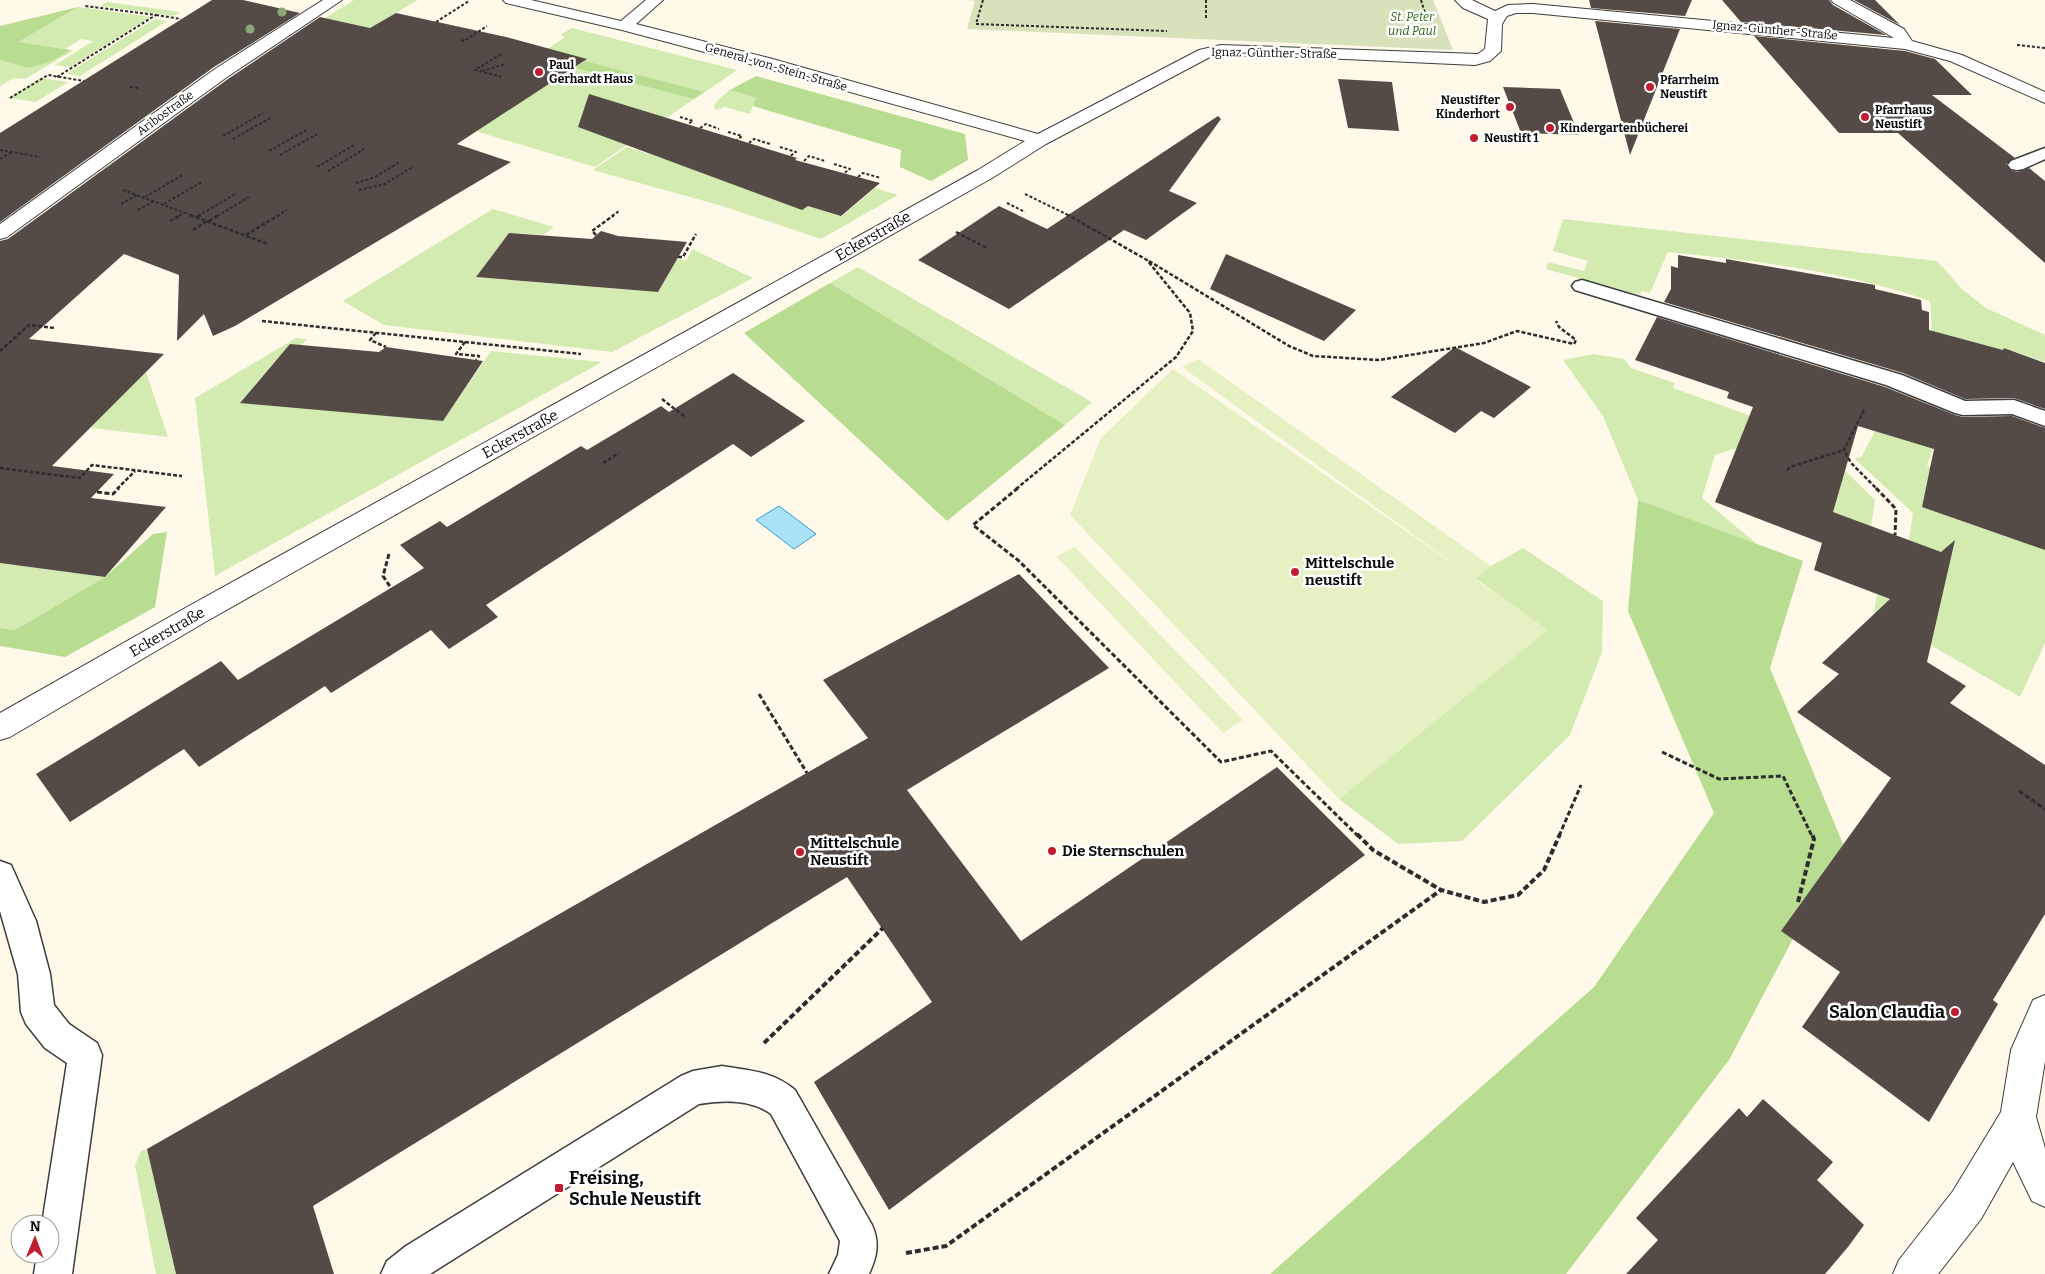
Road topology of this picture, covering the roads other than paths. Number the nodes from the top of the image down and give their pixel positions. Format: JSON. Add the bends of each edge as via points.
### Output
{"nodes":[{"id":1,"x":334,"y":0,"type":"edge"},
{"id":2,"x":511,"y":0,"type":"edge"},
{"id":3,"x":655,"y":0,"type":"edge"},
{"id":4,"x":1463,"y":0,"type":"edge"},
{"id":5,"x":1839,"y":0,"type":"edge"},
{"id":6,"x":1496,"y":17,"type":"junction"},
{"id":7,"x":624,"y":26,"type":"junction"},
{"id":8,"x":1906,"y":44,"type":"junction"},
{"id":9,"x":2045,"y":98,"type":"edge"},
{"id":10,"x":1040,"y":140,"type":"junction"},
{"id":11,"x":2045,"y":153,"type":"edge"},
{"id":12,"x":2017,"y":165,"type":"dead end"},
{"id":13,"x":0,"y":233,"type":"edge"},
{"id":14,"x":1582,"y":286,"type":"dead end"},
{"id":15,"x":2045,"y":419,"type":"edge"},
{"id":16,"x":0,"y":728,"type":"edge"},
{"id":17,"x":0,"y":874,"type":"edge"},
{"id":18,"x":2045,"y":1012,"type":"edge"},
{"id":19,"x":2018,"y":1116,"type":"junction"},
{"id":20,"x":2045,"y":1188,"type":"edge"},
{"id":21,"x":852,"y":1267,"type":"edge"},
{"id":22,"x":53,"y":1274,"type":"edge"},
{"id":23,"x":400,"y":1274,"type":"edge"},
{"id":24,"x":1913,"y":1274,"type":"edge"}],
"edges":[{"from":1,"to":13,"type":"street","name":"Aribostraße","via":[[221,73]]},
{"from":2,"to":7,"type":"street","name":"General-von-Stein-Straße"},
{"from":3,"to":7,"type":"street"},
{"from":4,"to":6,"type":"street"},
{"from":5,"to":8,"type":"street","via":[[1898,32]]},
{"from":6,"to":8,"type":"street","name":"Ignaz-Günther-Straße","via":[[1508,10],[1547,10]]},
{"from":6,"to":10,"type":"street","name":"Ignaz-Günther-Straße","via":[[1493,51],[1475,60],[1280,51],[1221,50],[1205,53]]},
{"from":7,"to":10,"type":"street","name":"General-von-Stein-Straße"},
{"from":8,"to":9,"type":"street","name":"Ignaz-Günther-Straße","via":[[1956,58]]},
{"from":10,"to":16,"type":"street","name":"Eckerstraße"},
{"from":11,"to":12,"type":"lane"},
{"from":14,"to":15,"type":"lane","via":[[1894,380],[1963,408],[2014,407]]},
{"from":17,"to":22,"type":"lane","via":[[20,921],[34,974],[38,1012],[57,1036],[85,1055]]},
{"from":18,"to":19,"type":"street","via":[[2029,1050]]},
{"from":19,"to":20,"type":"street","via":[[2024,1146]]},
{"from":19,"to":24,"type":"street","via":[[1967,1205]]},
{"from":21,"to":23,"type":"lane","via":[[859,1238],[783,1102],[769,1091],[722,1083],[693,1088],[419,1258]]}]}
